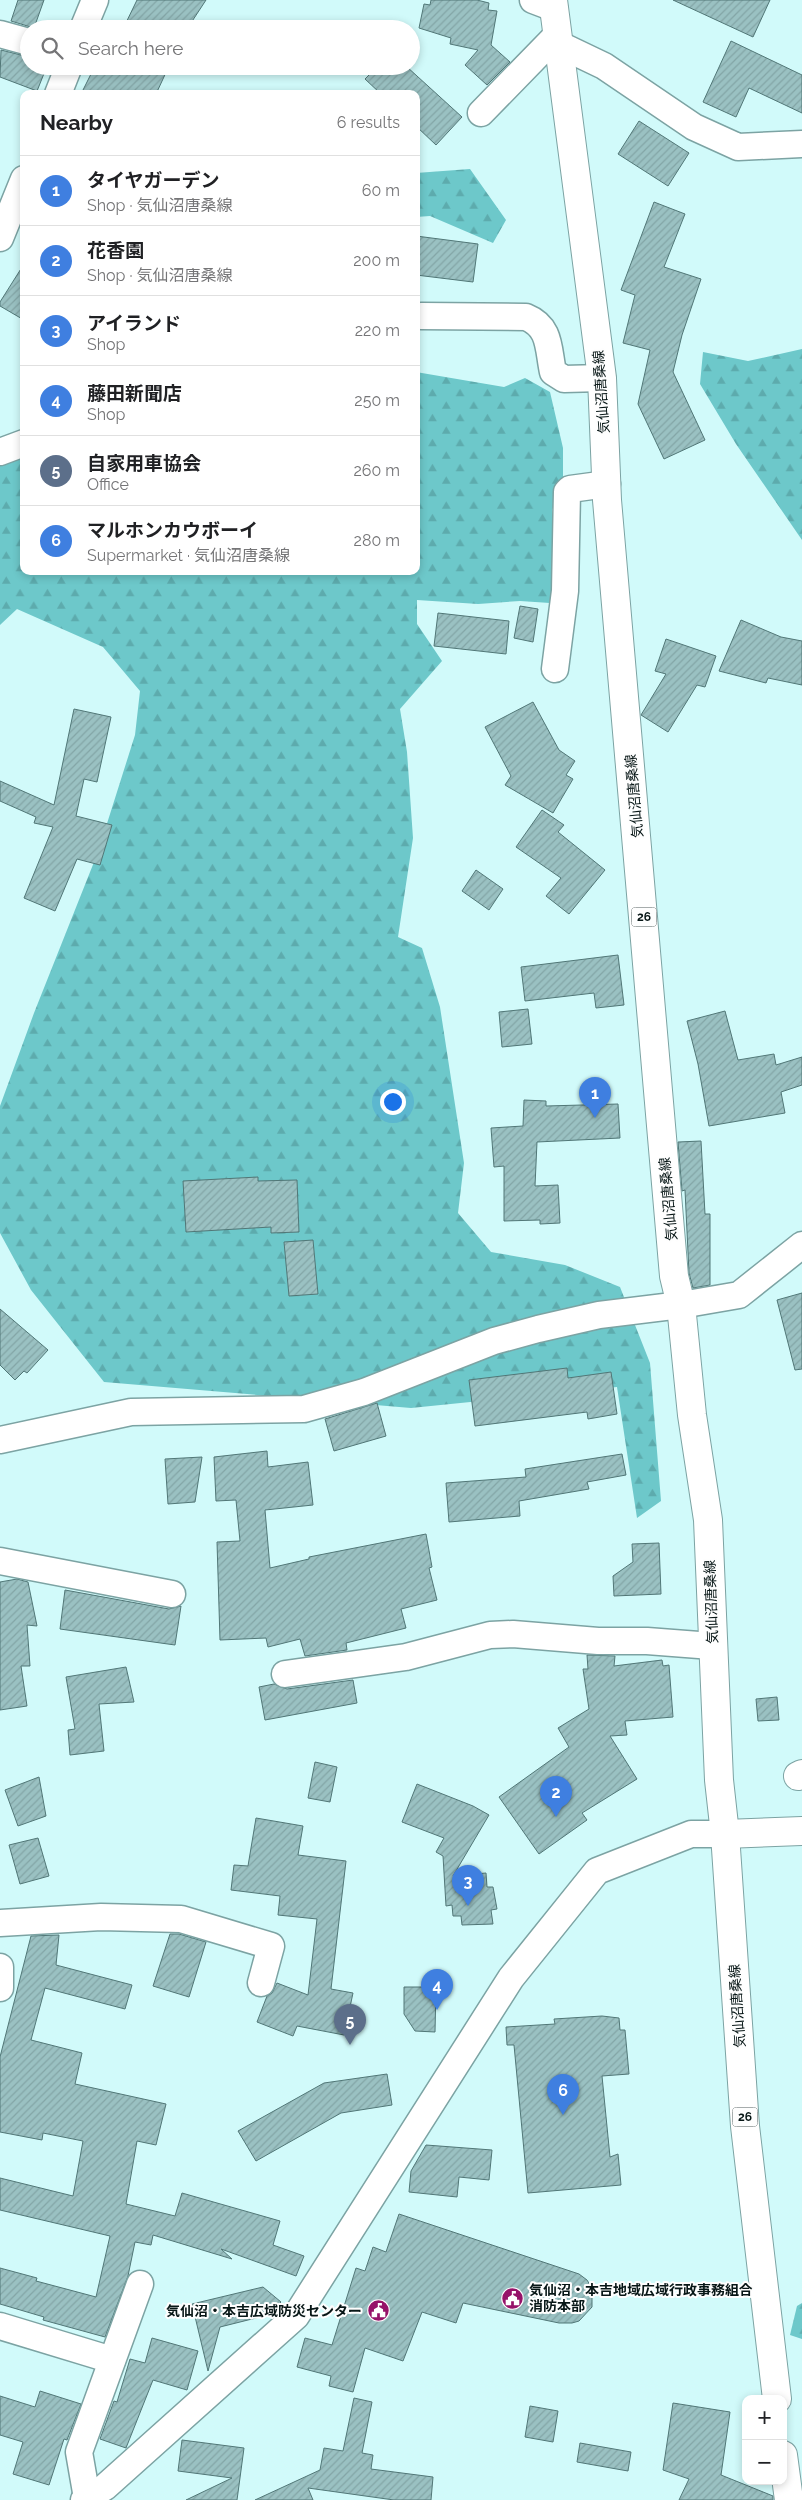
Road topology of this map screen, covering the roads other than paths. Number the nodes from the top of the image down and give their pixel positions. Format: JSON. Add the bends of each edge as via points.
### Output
{"nodes":[{"id":1,"x":95,"y":0,"type":"edge"},
{"id":2,"x":551,"y":17,"type":"edge"},
{"id":3,"x":87,"y":20,"type":"edge"},
{"id":4,"x":0,"y":34,"type":"edge"},
{"id":5,"x":20,"y":40,"type":"edge"},
{"id":6,"x":65,"y":75,"type":"edge"},
{"id":7,"x":60,"y":90,"type":"edge"},
{"id":8,"x":481,"y":113,"type":"dead end"},
{"id":9,"x":802,"y":144,"type":"edge"},
{"id":10,"x":20,"y":188,"type":"edge"},
{"id":11,"x":0,"y":238,"type":"edge"},
{"id":12,"x":421,"y":316,"type":"dead end"},
{"id":13,"x":602,"y":378,"type":"junction"},
{"id":14,"x":20,"y":444,"type":"edge"},
{"id":15,"x":0,"y":452,"type":"edge"},
{"id":16,"x":607,"y":484,"type":"junction"},
{"id":17,"x":555,"y":669,"type":"dead end"},
{"id":18,"x":802,"y":1245,"type":"edge"},
{"id":19,"x":681,"y":1305,"type":"junction"},
{"id":20,"x":0,"y":1440,"type":"edge"},
{"id":21,"x":0,"y":1561,"type":"edge"},
{"id":22,"x":172,"y":1594,"type":"dead end"},
{"id":23,"x":712,"y":1646,"type":"junction"},
{"id":24,"x":285,"y":1674,"type":"dead end"},
{"id":25,"x":802,"y":1831,"type":"edge"},
{"id":26,"x":725,"y":1834,"type":"junction"},
{"id":27,"x":0,"y":1923,"type":"edge"},
{"id":28,"x":0,"y":1967,"type":"edge"},
{"id":29,"x":261,"y":1983,"type":"dead end"},
{"id":30,"x":0,"y":1988,"type":"edge"},
{"id":31,"x":140,"y":2284,"type":"dead end"},
{"id":32,"x":0,"y":2326,"type":"edge"},
{"id":33,"x":112,"y":2360,"type":"junction"},
{"id":34,"x":777,"y":2395,"type":"edge"},
{"id":35,"x":787,"y":2485,"type":"edge"},
{"id":36,"x":85,"y":2499,"type":"edge"},
{"id":37,"x":789,"y":2500,"type":"edge"}],
"edges":[{"from":1,"to":3,"type":"street"},
{"from":2,"to":8,"type":"street"},
{"from":2,"to":9,"type":"street","via":[[604,66],[694,127],[738,147]]},
{"from":2,"to":13,"type":"main road","name":"気仙沼唐桑線","number":"26"},
{"from":4,"to":5,"type":"street"},
{"from":6,"to":7,"type":"street"},
{"from":10,"to":11,"type":"street"},
{"from":12,"to":13,"type":"street","via":[[526,317],[539,322],[545,332],[553,372],[564,379]]},
{"from":13,"to":16,"type":"main road","name":"気仙沼唐桑線","number":"26"},
{"from":14,"to":15,"type":"street"},
{"from":16,"to":17,"type":"street","via":[[587,485],[568,492],[565,591]]},
{"from":16,"to":19,"type":"main road","name":"気仙沼唐桑線","number":"26","via":[[674,1276]]},
{"from":18,"to":19,"type":"street","via":[[739,1295]]},
{"from":19,"to":20,"type":"street","via":[[599,1315],[538,1329],[478,1347],[364,1392],[304,1409],[131,1412]]},
{"from":19,"to":23,"type":"main road","name":"気仙沼唐桑線","number":"26","via":[[692,1415],[708,1520]]},
{"from":21,"to":22,"type":"street"},
{"from":23,"to":24,"type":"street","via":[[490,1635],[406,1657]]},
{"from":23,"to":26,"type":"main road","name":"気仙沼唐桑線","number":"26"},
{"from":25,"to":26,"type":"main road"},
{"from":26,"to":34,"type":"main road","name":"気仙沼唐桑線","number":"26","via":[[745,2126]]},
{"from":26,"to":36,"type":"street","via":[[691,1834],[597,1871],[511,1978],[296,2316],[105,2487]]},
{"from":27,"to":29,"type":"street","via":[[101,1917],[182,1919],[271,1946]]},
{"from":28,"to":30,"type":"street"},
{"from":31,"to":33,"type":"street"},
{"from":32,"to":33,"type":"street"},
{"from":33,"to":36,"type":"street","via":[[79,2452]]},
{"from":35,"to":37,"type":"main road"}]}
